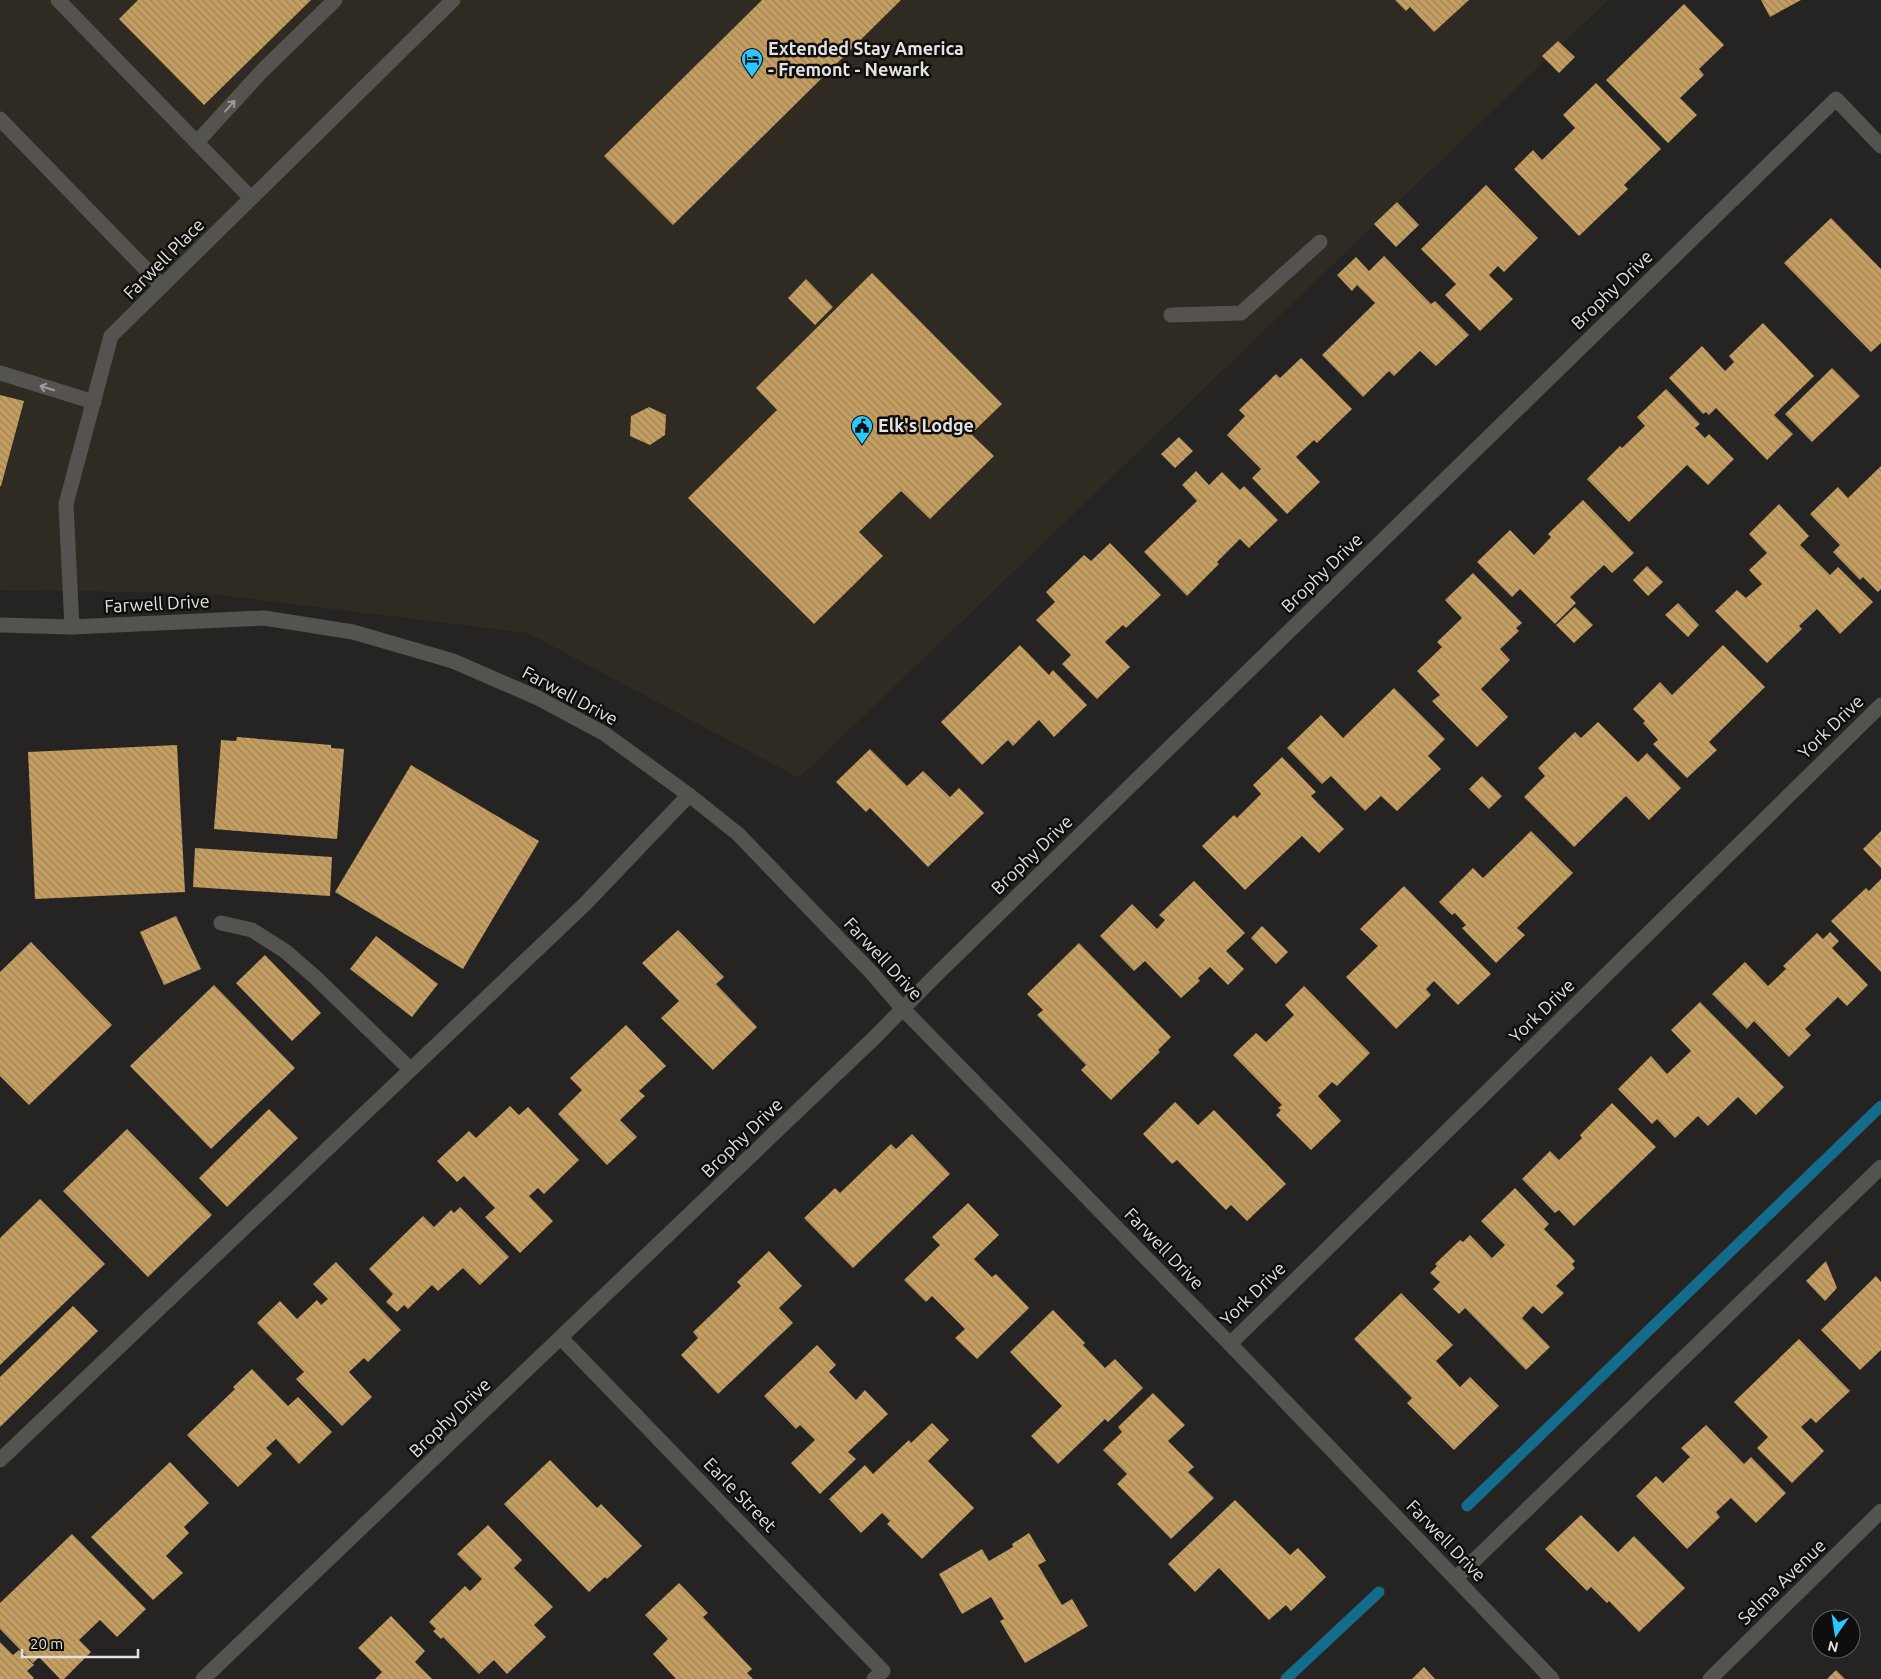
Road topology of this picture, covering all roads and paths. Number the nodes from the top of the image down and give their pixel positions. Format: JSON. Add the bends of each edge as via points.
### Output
{"nodes":[{"id":1,"x":58,"y":0,"type":"edge"},
{"id":2,"x":335,"y":0,"type":"edge"},
{"id":3,"x":453,"y":0,"type":"edge"},
{"id":4,"x":0,"y":119,"type":"edge"},
{"id":5,"x":197,"y":142,"type":"junction"},
{"id":6,"x":1881,"y":146,"type":"edge"},
{"id":7,"x":251,"y":198,"type":"junction"},
{"id":8,"x":1320,"y":242,"type":"dead end"},
{"id":9,"x":162,"y":286,"type":"junction"},
{"id":10,"x":1171,"y":315,"type":"dead end"},
{"id":11,"x":0,"y":373,"type":"edge"},
{"id":12,"x":94,"y":402,"type":"junction"},
{"id":13,"x":0,"y":625,"type":"edge"},
{"id":14,"x":72,"y":626,"type":"junction"},
{"id":15,"x":1881,"y":705,"type":"edge"},
{"id":16,"x":689,"y":795,"type":"junction"},
{"id":17,"x":221,"y":923,"type":"dead end"},
{"id":18,"x":903,"y":1009,"type":"junction"},
{"id":19,"x":410,"y":1070,"type":"junction"},
{"id":20,"x":1881,"y":1167,"type":"edge"},
{"id":21,"x":561,"y":1338,"type":"junction"},
{"id":22,"x":1230,"y":1344,"type":"junction"},
{"id":23,"x":0,"y":1460,"type":"edge"},
{"id":24,"x":1881,"y":1511,"type":"edge"},
{"id":25,"x":1456,"y":1578,"type":"junction"},
{"id":26,"x":203,"y":1679,"type":"edge"},
{"id":27,"x":874,"y":1679,"type":"edge"},
{"id":28,"x":1552,"y":1679,"type":"edge"},
{"id":29,"x":1710,"y":1679,"type":"edge"}],
"edges":[{"from":1,"to":5,"type":"street"},
{"from":5,"to":2,"type":"street","one_way":true,"via":[[262,71]]},
{"from":3,"to":7,"type":"street","name":"Farwell Place"},
{"from":4,"to":9,"type":"street"},
{"from":5,"to":7,"type":"street"},
{"from":6,"to":18,"type":"street","name":"Brophy Drive","via":[[1836,99]]},
{"from":7,"to":9,"type":"street","name":"Farwell Place"},
{"from":8,"to":10,"type":"street","via":[[1241,313]]},
{"from":9,"to":12,"type":"street","name":"Farwell Place","via":[[111,336]]},
{"from":12,"to":11,"type":"street","one_way":true},
{"from":12,"to":14,"type":"street","name":"Farwell Place","via":[[66,504]]},
{"from":13,"to":14,"type":"street","name":"Farwell Drive"},
{"from":14,"to":16,"type":"street","name":"Farwell Drive","via":[[264,618],[353,632],[453,661],[538,698],[604,734]]},
{"from":15,"to":22,"type":"street","name":"York Drive"},
{"from":16,"to":18,"type":"street","name":"Farwell Drive","via":[[738,834]]},
{"from":16,"to":19,"type":"street","via":[[585,904]]},
{"from":17,"to":19,"type":"street","via":[[252,930],[285,951]]},
{"from":18,"to":21,"type":"street","name":"Brophy Drive"},
{"from":18,"to":22,"type":"street","name":"Farwell Drive"},
{"from":19,"to":23,"type":"street"},
{"from":20,"to":25,"type":"street"},
{"from":21,"to":26,"type":"street","name":"Brophy Drive"},
{"from":21,"to":27,"type":"street","name":"Earle Street","via":[[883,1671]]},
{"from":22,"to":25,"type":"street","name":"Farwell Drive"},
{"from":24,"to":29,"type":"street","name":"Selma Avenue"},
{"from":25,"to":28,"type":"street","name":"Farwell Drive"}]}
